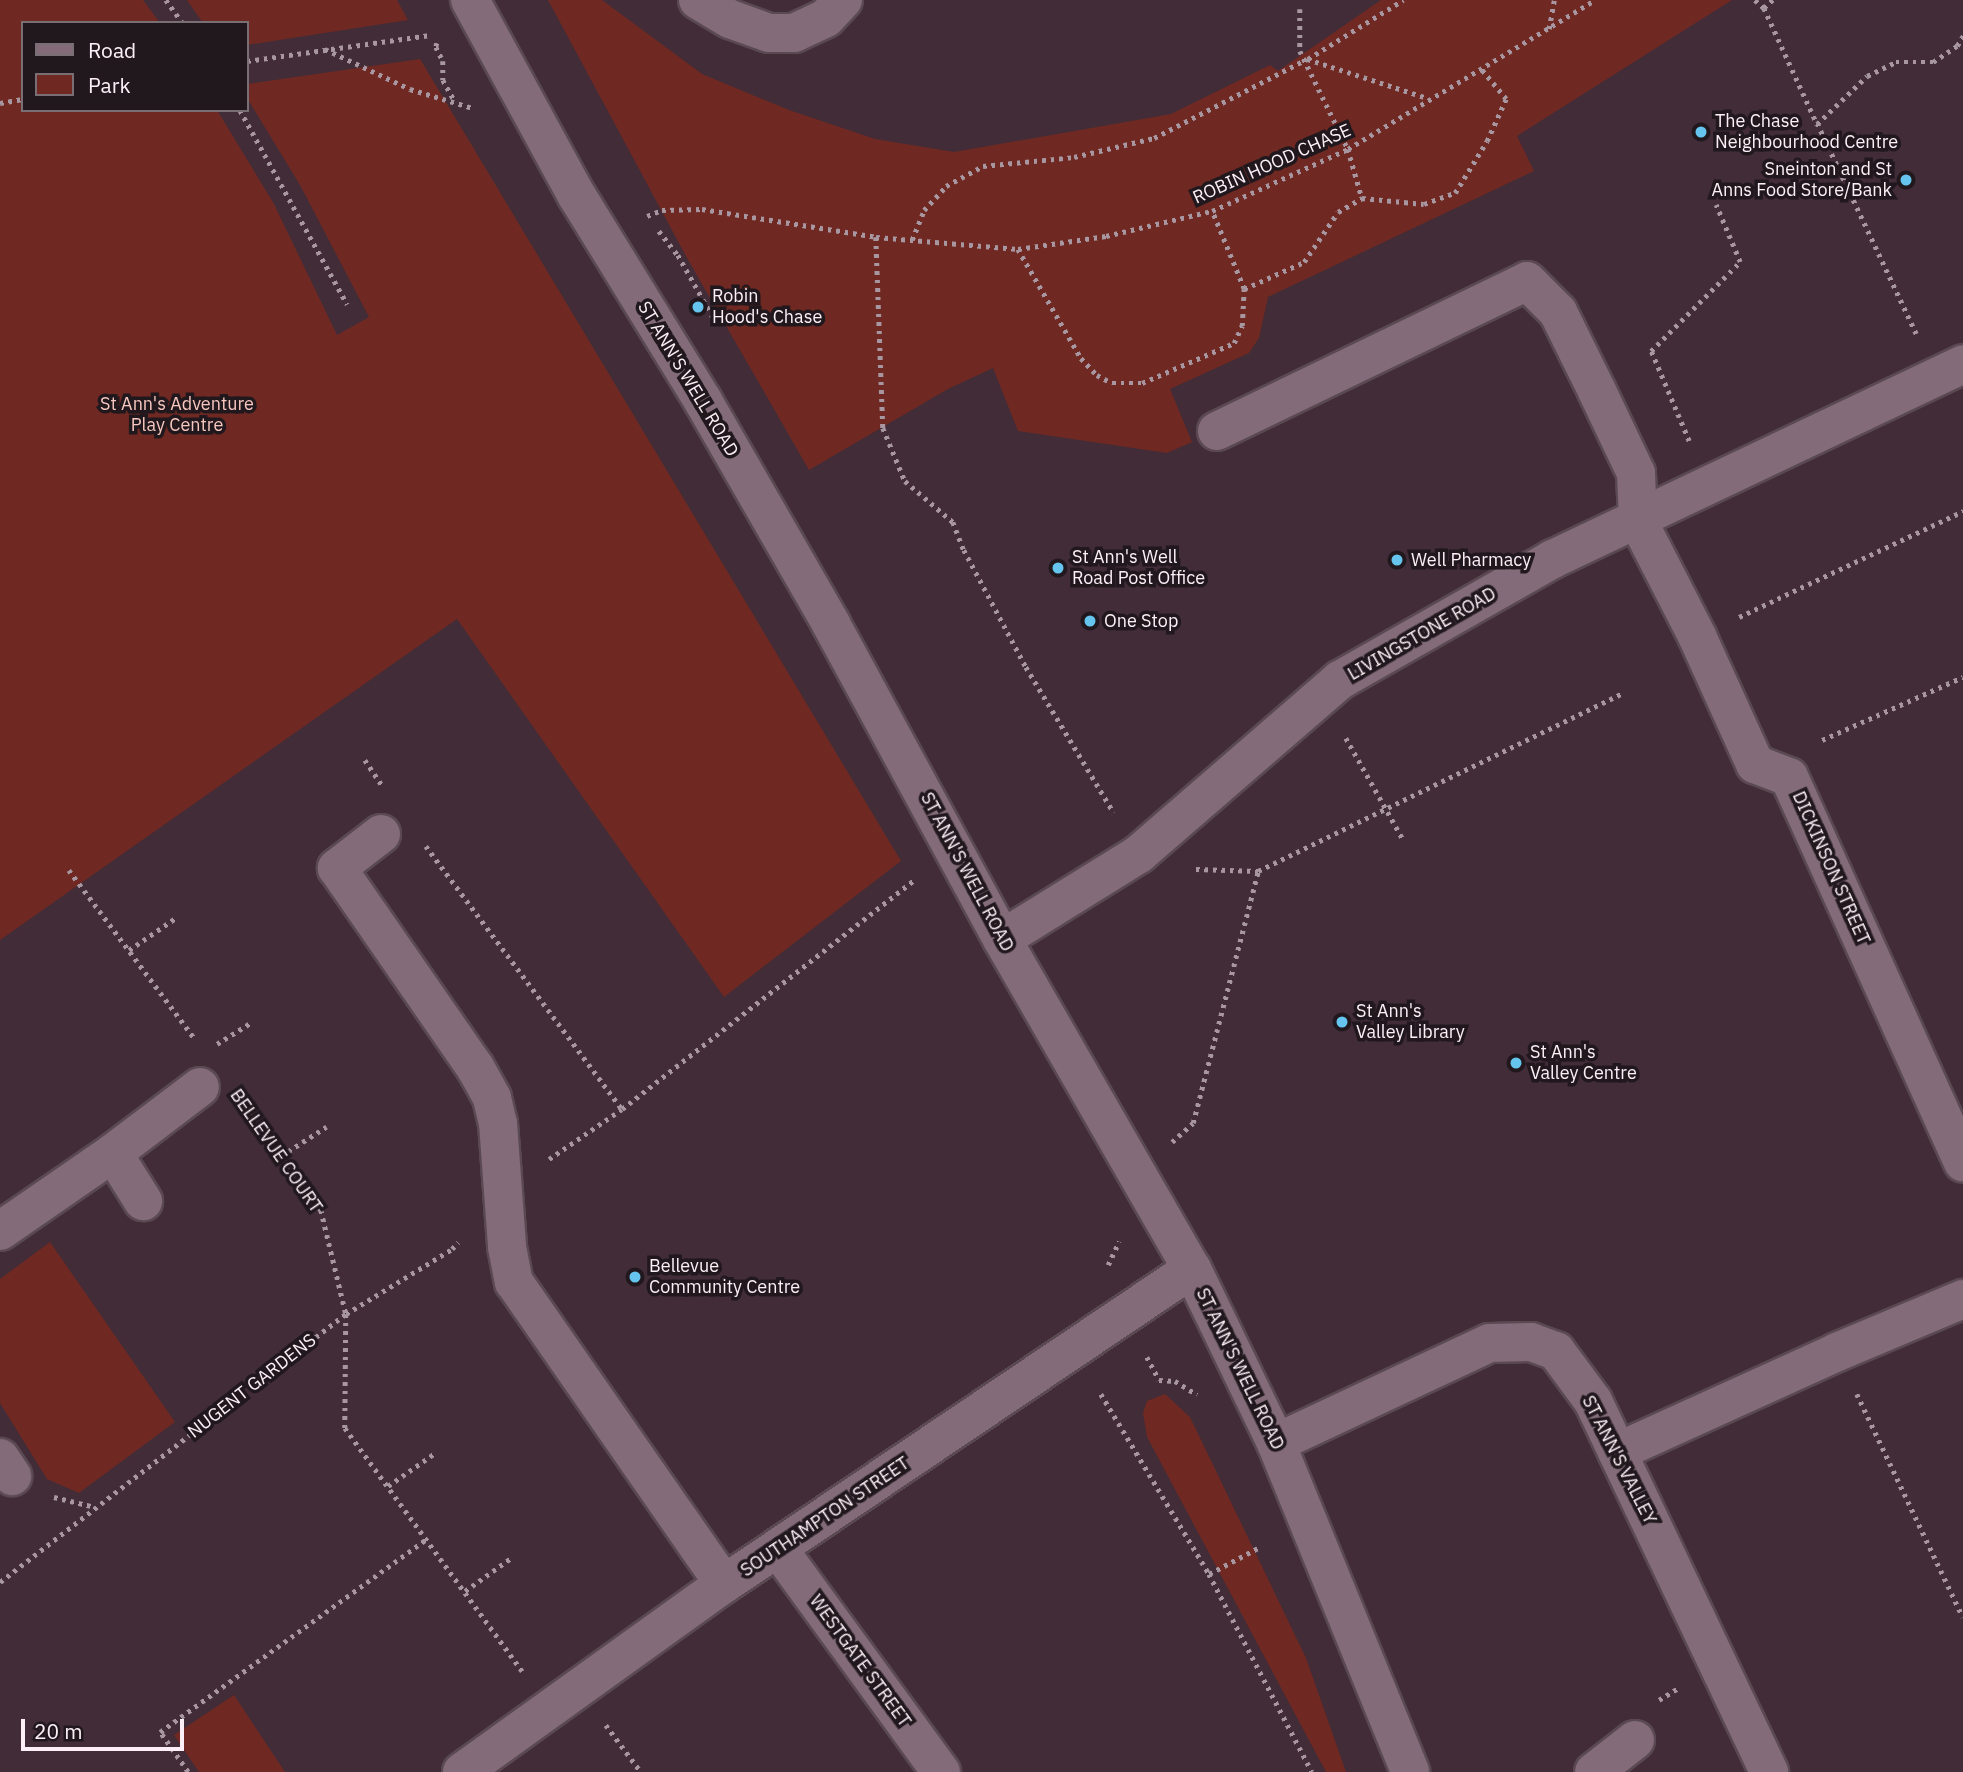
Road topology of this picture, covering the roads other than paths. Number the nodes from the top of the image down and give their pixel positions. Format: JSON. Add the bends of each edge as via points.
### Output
{"nodes":[{"id":1,"x":470,"y":0,"type":"edge"},
{"id":2,"x":698,"y":0,"type":"edge"},
{"id":3,"x":843,"y":0,"type":"edge"},
{"id":4,"x":1950,"y":370,"type":"edge"},
{"id":5,"x":1217,"y":431,"type":"dead end"},
{"id":6,"x":1638,"y":521,"type":"junction"},
{"id":7,"x":381,"y":834,"type":"dead end"},
{"id":8,"x":1002,"y":939,"type":"junction"},
{"id":9,"x":200,"y":1087,"type":"dead end"},
{"id":10,"x":113,"y":1153,"type":"junction"},
{"id":11,"x":1963,"y":1163,"type":"edge"},
{"id":12,"x":143,"y":1201,"type":"dead end"},
{"id":13,"x":0,"y":1231,"type":"edge"},
{"id":14,"x":1192,"y":1269,"type":"junction"},
{"id":15,"x":1963,"y":1299,"type":"edge"},
{"id":16,"x":1276,"y":1443,"type":"junction"},
{"id":17,"x":1617,"y":1452,"type":"junction"},
{"id":18,"x":779,"y":1550,"type":"junction"},
{"id":19,"x":724,"y":1584,"type":"junction"},
{"id":20,"x":1635,"y":1740,"type":"road end"},
{"id":21,"x":462,"y":1772,"type":"edge"},
{"id":22,"x":942,"y":1772,"type":"edge"},
{"id":23,"x":1410,"y":1772,"type":"edge"},
{"id":24,"x":1594,"y":1772,"type":"edge"},
{"id":25,"x":1769,"y":1772,"type":"edge"}],
"edges":[{"from":1,"to":8,"type":"street","name":"ST ANN'S WELL ROAD","via":[[577,195],[704,401],[831,624]]},
{"from":2,"to":3,"type":"street","via":[[730,19],[769,33],[794,33],[826,18]]},
{"from":4,"to":6,"type":"street","name":"LIVINGSTONE ROAD"},
{"from":5,"to":6,"type":"street","via":[[1527,281],[1558,312],[1636,473]]},
{"from":6,"to":8,"type":"street","name":"LIVINGSTONE ROAD","via":[[1553,559],[1340,680],[1139,854]]},
{"from":6,"to":11,"type":"street","name":"DICKINSON STREET","via":[[1755,764],[1789,777]]},
{"from":7,"to":19,"type":"street","via":[[337,869],[492,1098],[514,1282]]},
{"from":8,"to":14,"type":"street","name":"ST ANN'S WELL ROAD"},
{"from":9,"to":10,"type":"street"},
{"from":10,"to":12,"type":"street"},
{"from":10,"to":13,"type":"street"},
{"from":14,"to":16,"type":"street","name":"ST ANN'S WELL ROAD"},
{"from":14,"to":18,"type":"street","name":"SOUTHAMPTON STREET"},
{"from":15,"to":17,"type":"street"},
{"from":16,"to":17,"type":"street","name":"ST ANN'S VALLEY","via":[[1489,1342],[1531,1342],[1556,1351],[1592,1401]]},
{"from":16,"to":23,"type":"street","name":"ST ANN'S WELL ROAD"},
{"from":17,"to":25,"type":"street","name":"ST ANN'S VALLEY"},
{"from":18,"to":19,"type":"street","name":"SOUTHAMPTON STREET"},
{"from":18,"to":22,"type":"street","name":"WESTGATE STREET"},
{"from":19,"to":21,"type":"street","name":"SOUTHAMPTON STREET"},
{"from":20,"to":24,"type":"street"}]}
